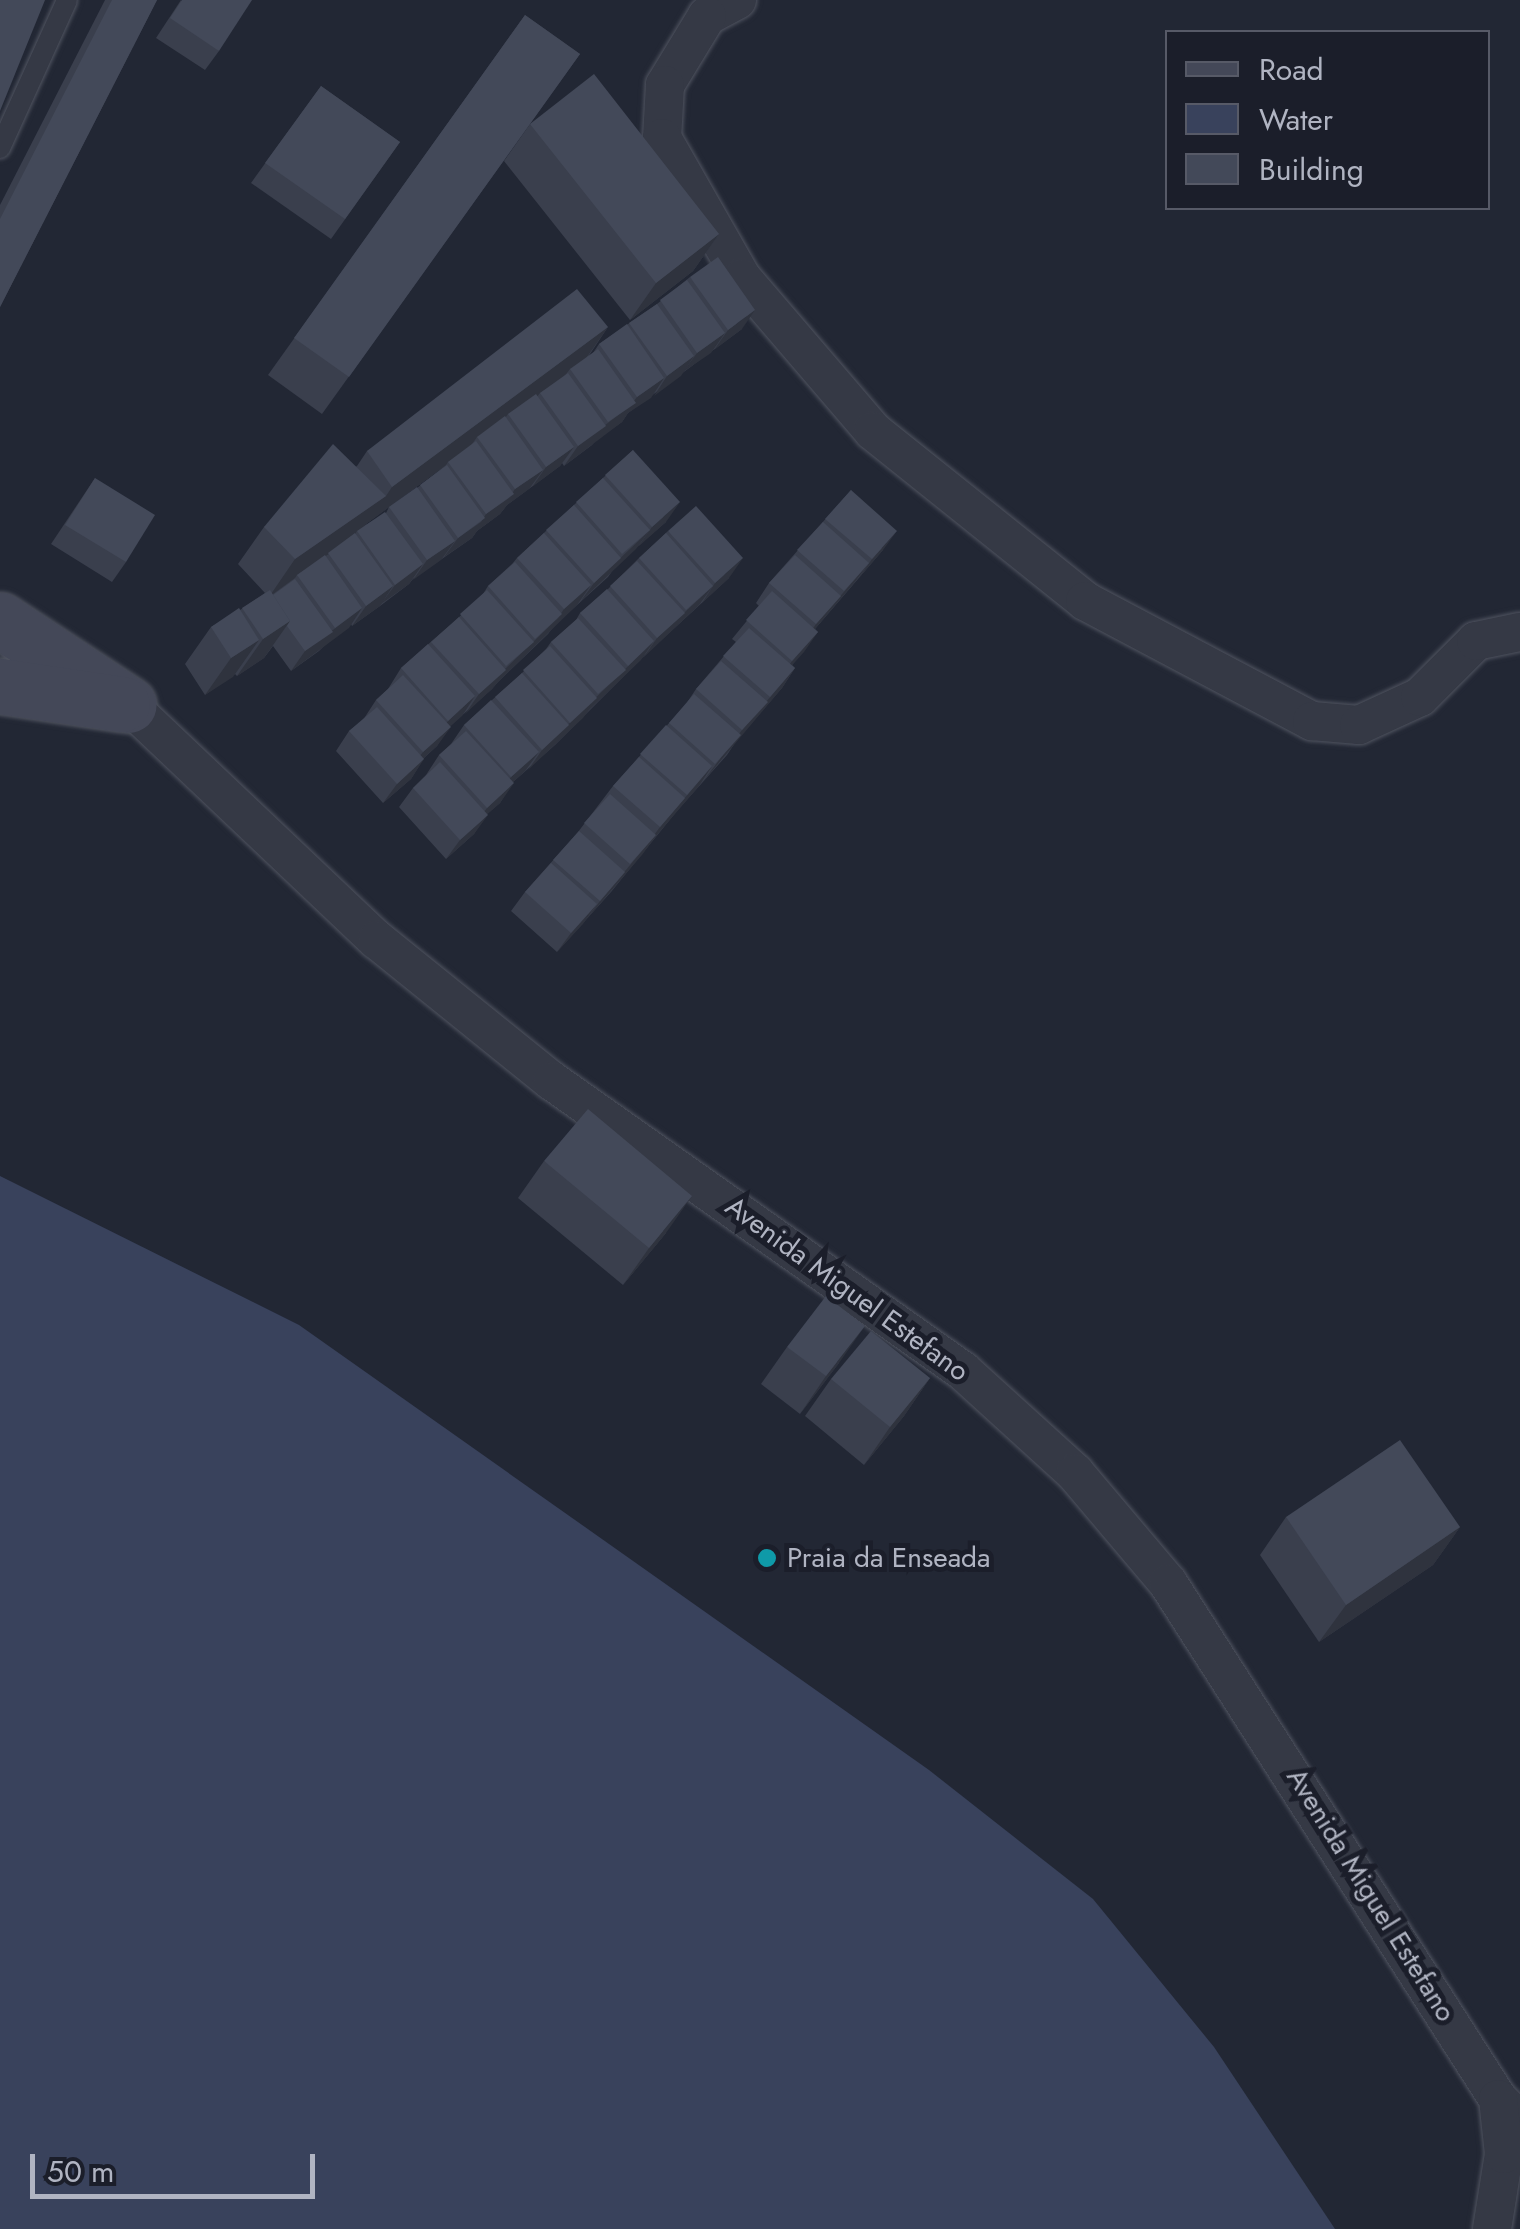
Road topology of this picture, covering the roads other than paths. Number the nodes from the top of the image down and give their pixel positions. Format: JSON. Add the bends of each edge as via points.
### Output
{"nodes":[{"id":1,"x":67,"y":0,"type":"edge"},
{"id":2,"x":737,"y":0,"type":"edge"},
{"id":3,"x":0,"y":148,"type":"edge"},
{"id":4,"x":0,"y":620,"type":"edge"},
{"id":5,"x":1520,"y":632,"type":"edge"},
{"id":6,"x":0,"y":686,"type":"edge"},
{"id":7,"x":130,"y":705,"type":"junction"},
{"id":8,"x":1509,"y":2110,"type":"edge"},
{"id":9,"x":1502,"y":2213,"type":"edge"}],
"edges":[{"from":1,"to":3,"type":"lane"},
{"from":2,"to":5,"type":"street","via":[[707,16],[666,85],[662,138],[742,278],[873,432],[1085,602],[1312,721],[1360,725],[1420,696],[1476,641]]},
{"from":4,"to":7,"type":"street","name":"Avenida Miguel Estefano"},
{"from":6,"to":7,"type":"street"},
{"from":7,"to":8,"type":"street","name":"Avenida Miguel Estefano","via":[[377,940],[552,1081],[963,1371],[1075,1473],[1168,1583]]},
{"from":8,"to":9,"type":"street"}]}
